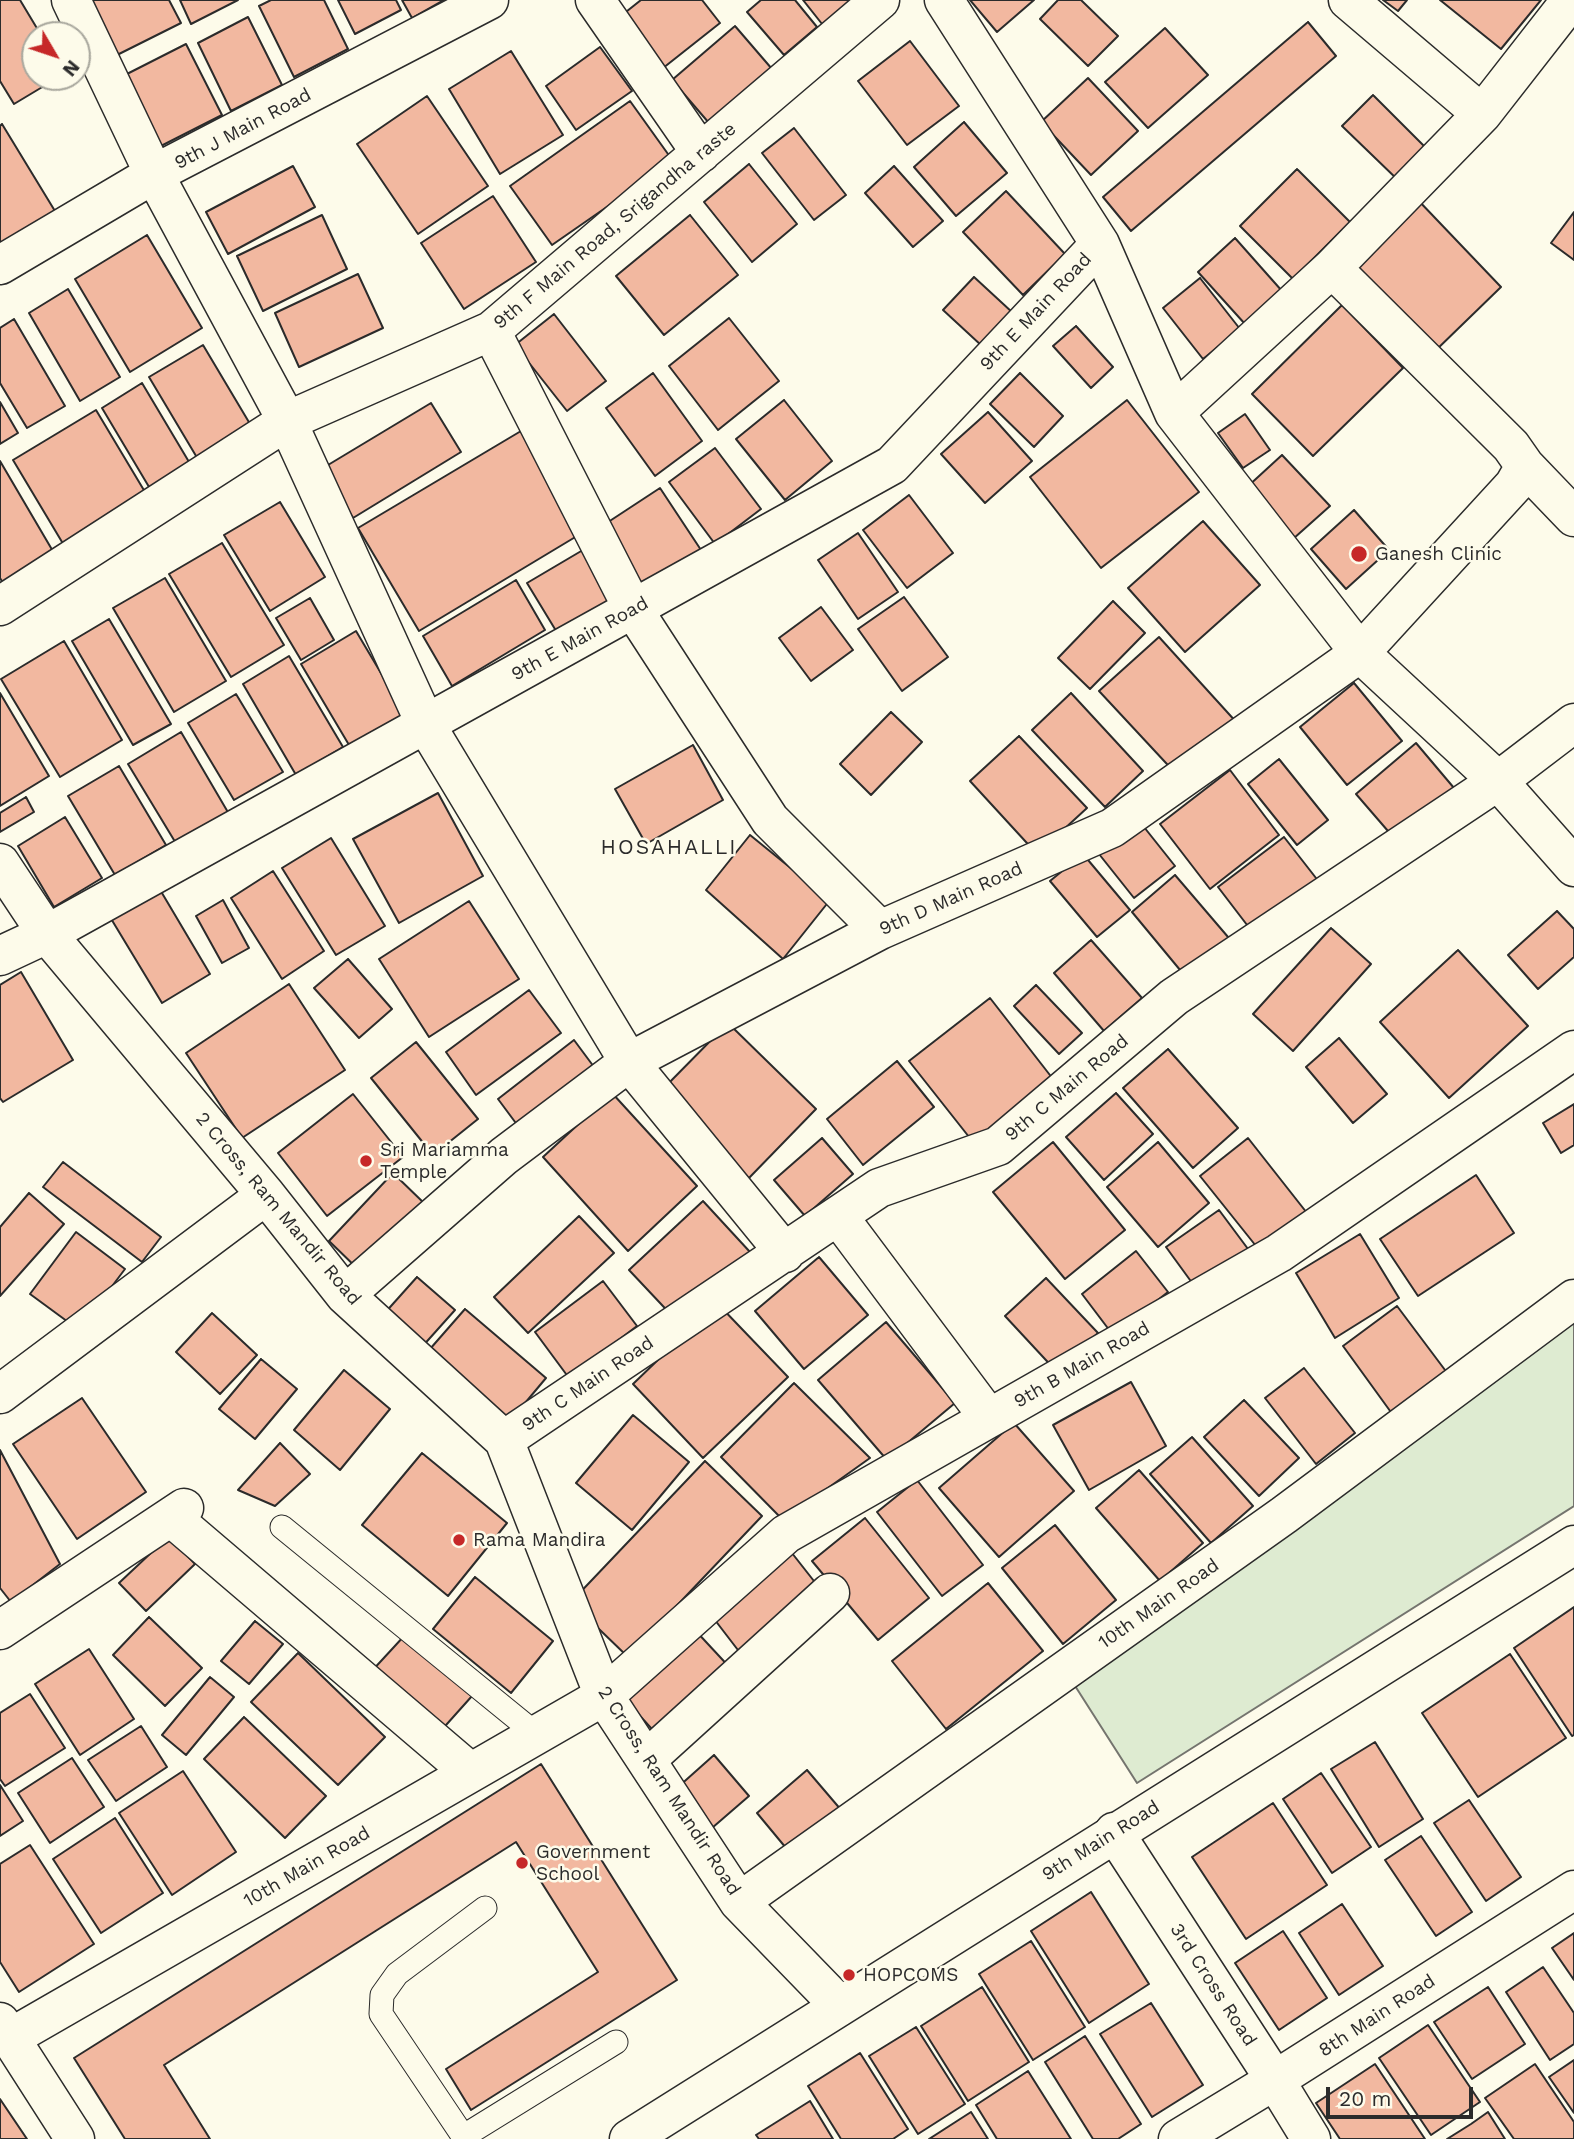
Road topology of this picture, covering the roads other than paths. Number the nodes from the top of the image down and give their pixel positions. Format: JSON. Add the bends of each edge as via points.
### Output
{"nodes":[{"id":1,"x":71,"y":0,"type":"edge"},
{"id":2,"x":489,"y":0,"type":"edge"},
{"id":3,"x":595,"y":0,"type":"edge"},
{"id":4,"x":880,"y":0,"type":"edge"},
{"id":5,"x":944,"y":0,"type":"edge"},
{"id":6,"x":1348,"y":0,"type":"edge"},
{"id":7,"x":1571,"y":0,"type":"edge"},
{"id":8,"x":1482,"y":114,"type":"junction"},
{"id":9,"x":701,"y":153,"type":"junction"},
{"id":10,"x":154,"y":174,"type":"junction"},
{"id":11,"x":1100,"y":244,"type":"junction"},
{"id":12,"x":0,"y":265,"type":"edge"},
{"id":13,"x":1332,"y":268,"type":"junction"},
{"id":14,"x":491,"y":331,"type":"junction"},
{"id":15,"x":1174,"y":413,"type":"junction"},
{"id":16,"x":287,"y":421,"type":"junction"},
{"id":17,"x":1525,"y":467,"type":"junction"},
{"id":18,"x":1574,"y":517,"type":"edge"},
{"id":19,"x":0,"y":606,"type":"edge"},
{"id":20,"x":633,"y":609,"type":"junction"},
{"id":21,"x":1360,"y":653,"type":"junction"},
{"id":22,"x":1574,"y":723,"type":"edge"},
{"id":23,"x":426,"y":725,"type":"junction"},
{"id":24,"x":1498,"y":781,"type":"junction"},
{"id":25,"x":0,"y":863,"type":"edge"},
{"id":26,"x":1574,"y":867,"type":"edge"},
{"id":27,"x":880,"y":930,"type":"junction"},
{"id":28,"x":47,"y":934,"type":"junction"},
{"id":29,"x":0,"y":956,"type":"edge"},
{"id":30,"x":1574,"y":1050,"type":"edge"},
{"id":31,"x":629,"y":1062,"type":"junction"},
{"id":32,"x":267,"y":1195,"type":"junction"},
{"id":33,"x":838,"y":1216,"type":"junction"},
{"id":34,"x":785,"y":1253,"type":"junction"},
{"id":35,"x":345,"y":1295,"type":"junction"},
{"id":36,"x":1574,"y":1299,"type":"edge"},
{"id":37,"x":0,"y":1394,"type":"edge"},
{"id":38,"x":989,"y":1418,"type":"junction"},
{"id":39,"x":504,"y":1440,"type":"junction"},
{"id":40,"x":282,"y":1527,"type":"dead end"},
{"id":41,"x":1574,"y":1545,"type":"edge"},
{"id":42,"x":830,"y":1593,"type":"dead end"},
{"id":43,"x":0,"y":1630,"type":"edge"},
{"id":44,"x":604,"y":1696,"type":"junction"},
{"id":45,"x":536,"y":1734,"type":"junction"},
{"id":46,"x":646,"y":1760,"type":"junction"},
{"id":47,"x":470,"y":1772,"type":"junction"},
{"id":48,"x":1114,"y":1832,"type":"junction"},
{"id":49,"x":1574,"y":1890,"type":"edge"},
{"id":50,"x":739,"y":1902,"type":"junction"},
{"id":51,"x":485,"y":1908,"type":"dead end"},
{"id":52,"x":840,"y":2006,"type":"junction"},
{"id":53,"x":5,"y":2030,"type":"edge"},
{"id":54,"x":616,"y":2042,"type":"dead end"},
{"id":55,"x":1275,"y":2080,"type":"junction"},
{"id":56,"x":465,"y":2138,"type":"edge"},
{"id":57,"x":75,"y":2139,"type":"edge"},
{"id":58,"x":629,"y":2139,"type":"edge"},
{"id":59,"x":1178,"y":2139,"type":"edge"},
{"id":60,"x":1311,"y":2139,"type":"edge"}],
"edges":[{"from":1,"to":10,"type":"street"},
{"from":2,"to":10,"type":"street","name":"9th J Main Road"},
{"from":3,"to":9,"type":"street"},
{"from":4,"to":9,"type":"street","name":"9th F Main Road, Srigandha raste"},
{"from":5,"to":11,"type":"street"},
{"from":6,"to":8,"type":"street"},
{"from":7,"to":8,"type":"street"},
{"from":8,"to":13,"type":"street"},
{"from":9,"to":14,"type":"street","name":"9th F Main Road, Srigandha raste"},
{"from":10,"to":12,"type":"street","name":"9th J Main Road"},
{"from":10,"to":16,"type":"street"},
{"from":11,"to":15,"type":"street"},
{"from":11,"to":20,"type":"street","name":"9th E Main Road","via":[[892,465]]},
{"from":13,"to":15,"type":"street"},
{"from":13,"to":17,"type":"street","via":[[1511,446]]},
{"from":14,"to":16,"type":"street","name":"9th F Main Road, Srigandha raste"},
{"from":14,"to":20,"type":"street"},
{"from":15,"to":21,"type":"street"},
{"from":16,"to":19,"type":"street","name":"9th F Main Road, Srigandha raste"},
{"from":16,"to":23,"type":"street"},
{"from":17,"to":18,"type":"street"},
{"from":17,"to":21,"type":"street","name":"9th D Main Road","via":[[1514,485]]},
{"from":20,"to":23,"type":"street","name":"9th E Main Road"},
{"from":20,"to":27,"type":"street","via":[[769,820]]},
{"from":21,"to":24,"type":"street"},
{"from":21,"to":27,"type":"street","name":"9th D Main Road","via":[[1112,828]]},
{"from":22,"to":24,"type":"street","name":"9th C Main Road"},
{"from":23,"to":28,"type":"street","name":"9th E Main Road"},
{"from":23,"to":31,"type":"street"},
{"from":24,"to":26,"type":"street"},
{"from":24,"to":33,"type":"street","name":"9th C Main Road","via":[[1174,997],[998,1146],[879,1188]]},
{"from":25,"to":28,"type":"street","name":"2 Cross, Ram Mandir Road"},
{"from":27,"to":31,"type":"street","name":"9th D Main Road"},
{"from":28,"to":29,"type":"street","name":"9th E Main Road"},
{"from":28,"to":32,"type":"street","name":"2 Cross, Ram Mandir Road"},
{"from":30,"to":38,"type":"street","name":"9th B Main Road","via":[[1279,1253]]},
{"from":31,"to":34,"type":"street"},
{"from":31,"to":35,"type":"street","name":"9th D Main Road","via":[[504,1156]]},
{"from":32,"to":35,"type":"street","name":"2 Cross, Ram Mandir Road"},
{"from":32,"to":37,"type":"street"},
{"from":33,"to":34,"type":"street","name":"9th C Main Road"},
{"from":33,"to":38,"type":"street"},
{"from":34,"to":39,"type":"street","name":"9th C Main Road"},
{"from":35,"to":39,"type":"street","name":"2 Cross, Ram Mandir Road"},
{"from":36,"to":50,"type":"street","name":"10th Main Road","via":[[1273,1523]]},
{"from":38,"to":44,"type":"street","name":"9th B Main Road","via":[[786,1534]]},
{"from":39,"to":44,"type":"street","name":"2 Cross, Ram Mandir Road"},
{"from":40,"to":45,"type":"lane"},
{"from":41,"to":48,"type":"street","name":"9th Main Road"},
{"from":42,"to":46,"type":"street"},
{"from":43,"to":47,"type":"street","via":[[178,1513]]},
{"from":44,"to":45,"type":"street","name":"10th Main Road"},
{"from":44,"to":46,"type":"street","name":"2 Cross, Ram Mandir Road"},
{"from":45,"to":47,"type":"street","name":"10th Main Road"},
{"from":46,"to":50,"type":"street","name":"2 Cross, Ram Mandir Road"},
{"from":47,"to":53,"type":"street","name":"10th Main Road"},
{"from":48,"to":52,"type":"street","name":"9th Main Road"},
{"from":48,"to":55,"type":"street","name":"3rd Cross Road"},
{"from":49,"to":55,"type":"street","name":"8th Main Road"},
{"from":50,"to":52,"type":"street","name":"2 Cross, Ram Mandir Road"},
{"from":51,"to":56,"type":"lane","via":[[397,1974],[382,1995],[381,2014]]},
{"from":52,"to":58,"type":"street","name":"9th Main Road"},
{"from":53,"to":57,"type":"street"},
{"from":54,"to":56,"type":"lane"},
{"from":55,"to":59,"type":"street","name":"8th Main Road"},
{"from":55,"to":60,"type":"street","name":"3rd Cross Road"}]}
